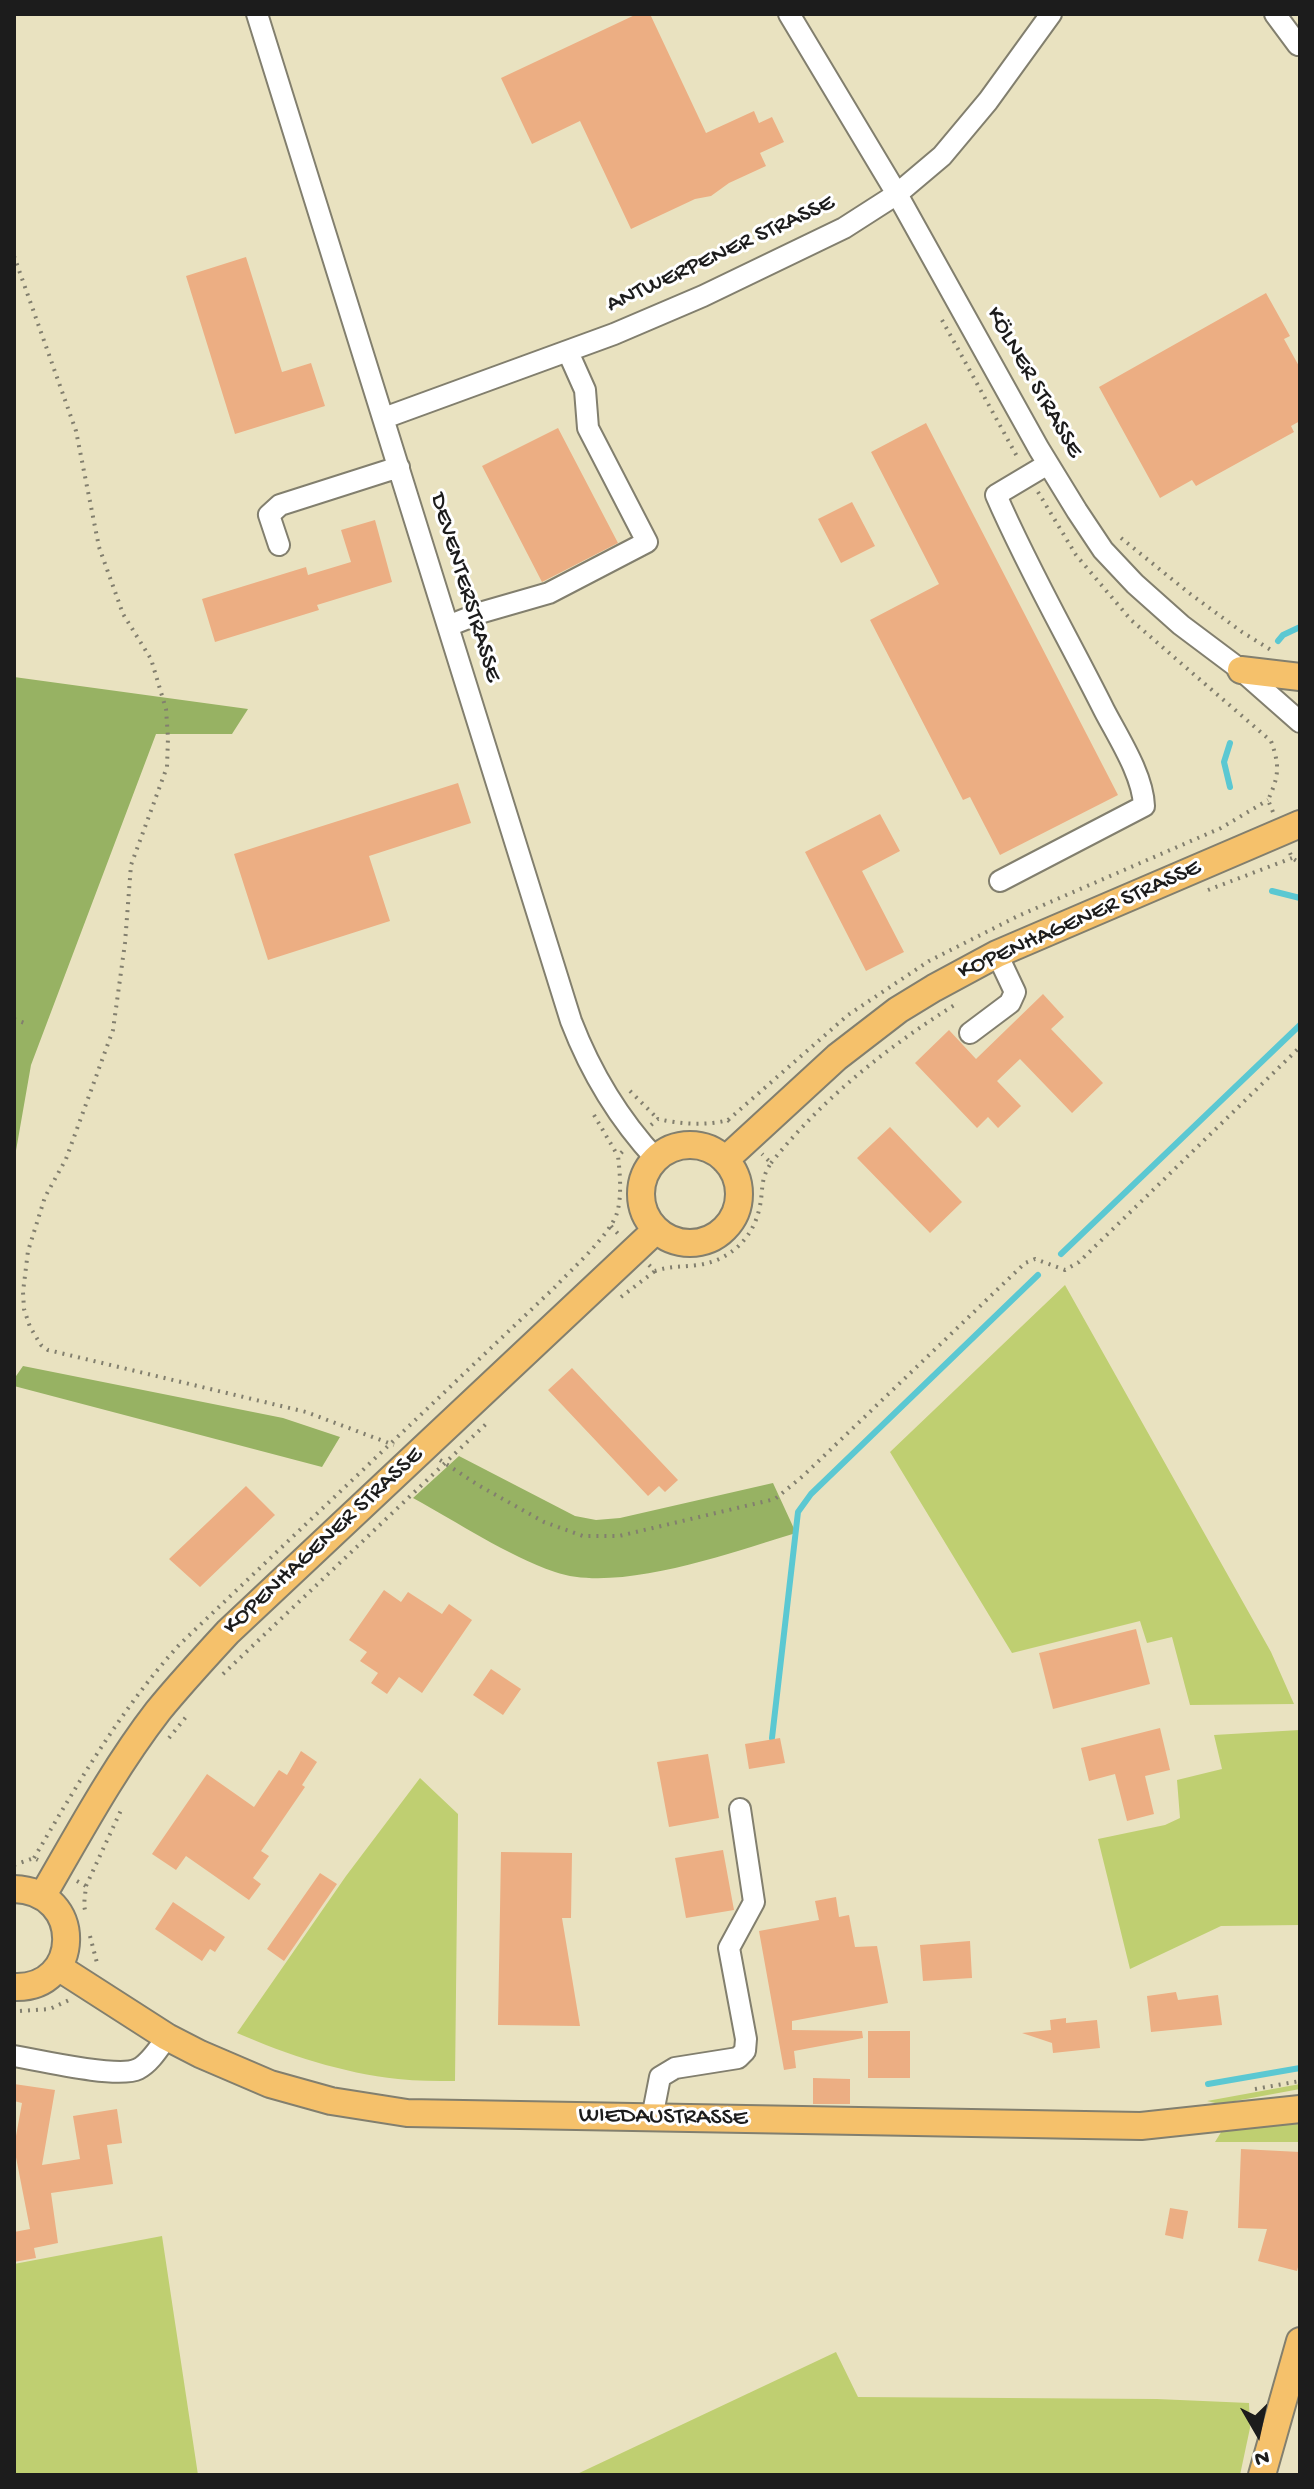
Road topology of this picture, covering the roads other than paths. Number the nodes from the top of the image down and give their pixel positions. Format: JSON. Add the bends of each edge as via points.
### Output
{"nodes":[{"id":1,"x":257,"y":14,"type":"edge"},
{"id":2,"x":789,"y":14,"type":"edge"},
{"id":3,"x":1051,"y":14,"type":"edge"},
{"id":4,"x":1275,"y":14,"type":"edge"},
{"id":5,"x":1300,"y":44,"type":"edge"},
{"id":6,"x":897,"y":194,"type":"junction"},
{"id":7,"x":568,"y":352,"type":"junction"},
{"id":8,"x":384,"y":418,"type":"junction"},
{"id":9,"x":1048,"y":464,"type":"junction"},
{"id":10,"x":399,"y":467,"type":"junction"},
{"id":11,"x":279,"y":545,"type":"dead end"},
{"id":12,"x":448,"y":626,"type":"junction"},
{"id":13,"x":1241,"y":670,"type":"junction"},
{"id":14,"x":1300,"y":677,"type":"edge"},
{"id":15,"x":1300,"y":722,"type":"edge"},
{"id":16,"x":1291,"y":828,"type":"edge"},
{"id":17,"x":1000,"y":881,"type":"dead end"},
{"id":18,"x":997,"y":954,"type":"junction"},
{"id":19,"x":970,"y":1033,"type":"dead end"},
{"id":20,"x":656,"y":1159,"type":"junction"},
{"id":21,"x":725,"y":1160,"type":"junction"},
{"id":22,"x":656,"y":1230,"type":"junction"},
{"id":23,"x":740,"y":1809,"type":"dead end"},
{"id":24,"x":14,"y":1889,"type":"edge"},
{"id":25,"x":43,"y":1895,"type":"junction"},
{"id":26,"x":58,"y":1967,"type":"junction"},
{"id":27,"x":14,"y":1987,"type":"edge"},
{"id":28,"x":167,"y":2037,"type":"junction"},
{"id":29,"x":14,"y":2056,"type":"edge"},
{"id":30,"x":1300,"y":2109,"type":"edge"},
{"id":31,"x":652,"y":2118,"type":"junction"},
{"id":32,"x":1300,"y":2341,"type":"edge"},
{"id":33,"x":1262,"y":2475,"type":"edge"}],
"edges":[{"from":1,"to":8,"type":"street","name":"DEVENTERSTRASSE"},
{"from":2,"to":6,"type":"street","name":"KÖLNER STRASSE"},
{"from":3,"to":6,"type":"street","name":"ANTWERPENER STRASSE","via":[[942,156]]},
{"from":4,"to":5,"type":"street"},
{"from":6,"to":7,"type":"street","name":"ANTWERPENER STRASSE","via":[[795,253]]},
{"from":6,"to":9,"type":"street","name":"KÖLNER STRASSE"},
{"from":7,"to":8,"type":"street","name":"ANTWERPENER STRASSE"},
{"from":7,"to":12,"type":"street","via":[[585,390],[588,428],[647,542],[549,593]]},
{"from":8,"to":10,"type":"street","name":"DEVENTERSTRASSE"},
{"from":9,"to":13,"type":"street","name":"KÖLNER STRASSE","via":[[1114,561],[1181,625]]},
{"from":9,"to":17,"type":"street","via":[[996,495],[1127,755],[1144,791],[1144,806]]},
{"from":10,"to":11,"type":"street","via":[[280,505],[269,515]]},
{"from":10,"to":12,"type":"street","name":"DEVENTERSTRASSE"},
{"from":12,"to":20,"type":"street","name":"DEVENTERSTRASSE","via":[[571,1021],[597,1079]]},
{"from":13,"to":14,"type":"main road"},
{"from":13,"to":15,"type":"street","name":"KÖLNER STRASSE"},
{"from":16,"to":18,"type":"main road","name":"KOPENHAGENER STRASSE"},
{"from":18,"to":19,"type":"street","via":[[1015,992],[1010,1003]]},
{"from":18,"to":21,"type":"main road","name":"KOPENHAGENER STRASSE","via":[[870,1031]]},
{"from":20,"to":21,"type":"main road","via":[[669,1150],[700,1146]]},
{"from":20,"to":22,"type":"main road","via":[[641,1196]]},
{"from":21,"to":22,"type":"main road","via":[[739,1191],[737,1208],[724,1228],[690,1243]]},
{"from":22,"to":25,"type":"main road","name":"KOPENHAGENER STRASSE","via":[[195,1667],[143,1732]]},
{"from":23,"to":31,"type":"street","via":[[754,1902],[729,1948],[745,2051],[738,2058],[675,2068],[660,2077]]},
{"from":24,"to":25,"type":"main road"},
{"from":25,"to":26,"type":"main road","via":[[64,1919],[66,1950]]},
{"from":26,"to":27,"type":"main road","via":[[38,1984]]},
{"from":26,"to":28,"type":"main road","name":"WIEDAUSTRASSE"},
{"from":28,"to":29,"type":"street","via":[[136,2071]]},
{"from":28,"to":31,"type":"main road","name":"WIEDAUSTRASSE","via":[[270,2084],[331,2101],[407,2113]]},
{"from":30,"to":31,"type":"main road","name":"WIEDAUSTRASSE","via":[[1141,2126]]},
{"from":32,"to":33,"type":"main road"}]}
